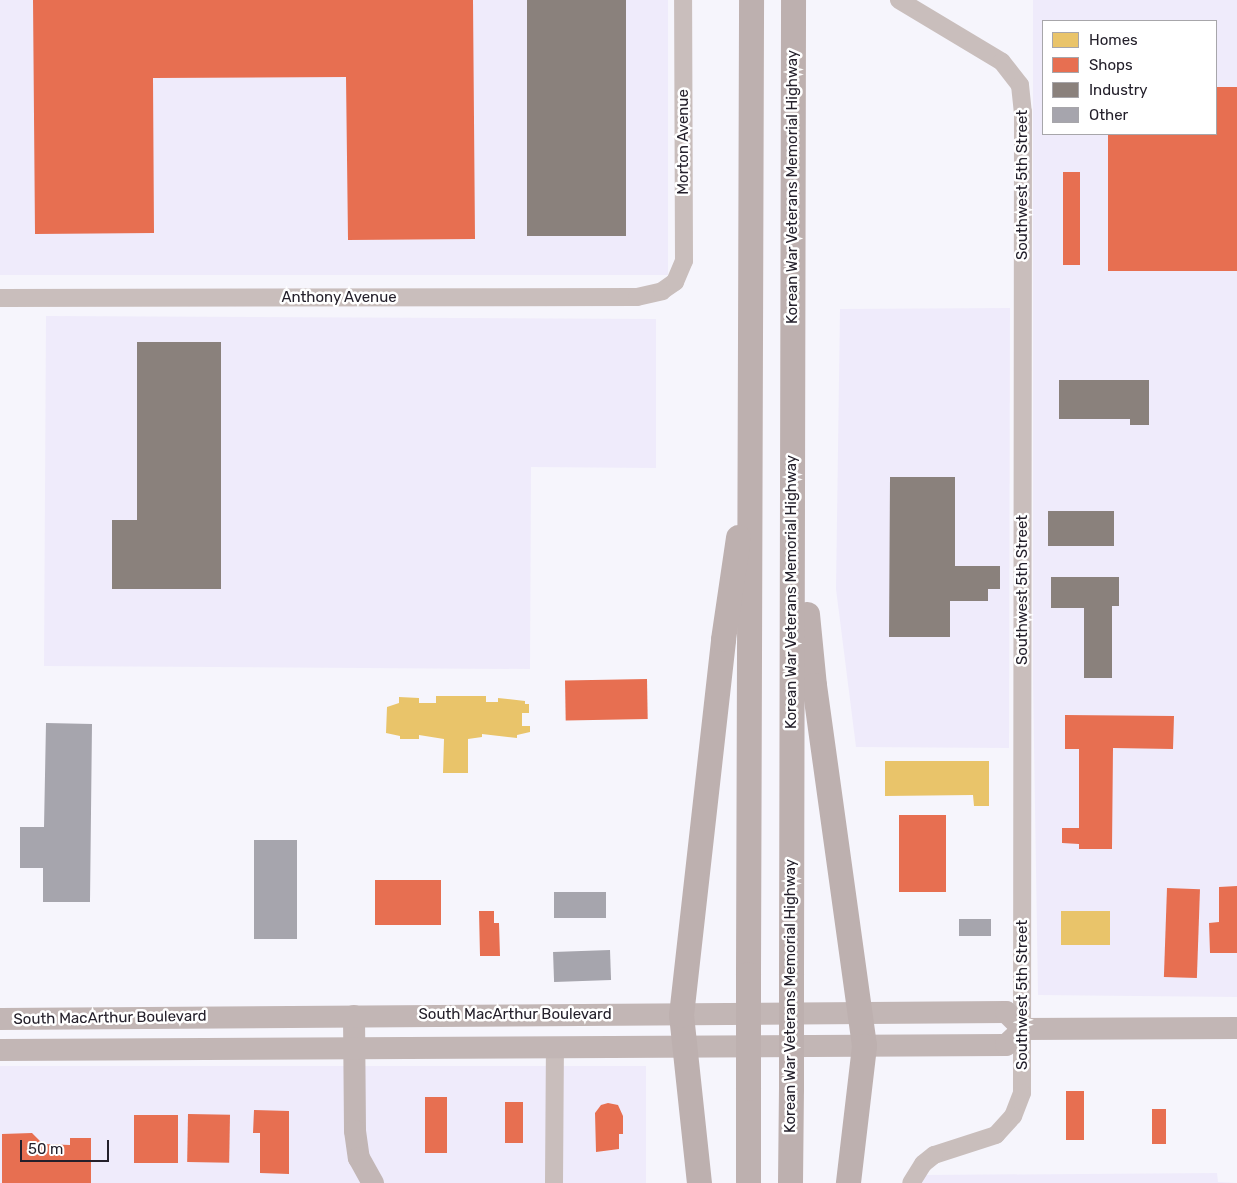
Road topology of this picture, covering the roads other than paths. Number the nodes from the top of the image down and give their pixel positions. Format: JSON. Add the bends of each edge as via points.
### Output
{"nodes":[{"id":1,"x":683,"y":0,"type":"edge"},
{"id":2,"x":750,"y":0,"type":"edge"},
{"id":3,"x":793,"y":0,"type":"edge"},
{"id":4,"x":899,"y":0,"type":"edge"},
{"id":5,"x":675,"y":282,"type":"joint"},
{"id":6,"x":0,"y":298,"type":"edge"},
{"id":7,"x":793,"y":422,"type":"junction"},
{"id":8,"x":750,"y":461,"type":"junction"},
{"id":9,"x":858,"y":1014,"type":"junction"},
{"id":10,"x":680,"y":1015,"type":"junction"},
{"id":11,"x":354,"y":1016,"type":"junction"},
{"id":12,"x":228,"y":1017,"type":"junction"},
{"id":13,"x":161,"y":1018,"type":"junction"},
{"id":14,"x":0,"y":1019,"type":"edge"},
{"id":15,"x":1237,"y":1028,"type":"edge"},
{"id":16,"x":1023,"y":1029,"type":"junction"},
{"id":17,"x":864,"y":1046,"type":"junction"},
{"id":18,"x":684,"y":1047,"type":"junction"},
{"id":19,"x":353,"y":1048,"type":"junction"},
{"id":20,"x":554,"y":1048,"type":"junction"},
{"id":21,"x":185,"y":1049,"type":"junction"},
{"id":22,"x":0,"y":1050,"type":"edge"},
{"id":23,"x":112,"y":1050,"type":"junction"},
{"id":24,"x":373,"y":1183,"type":"edge"},
{"id":25,"x":554,"y":1183,"type":"edge"},
{"id":26,"x":700,"y":1183,"type":"edge"},
{"id":27,"x":748,"y":1183,"type":"edge"},
{"id":28,"x":790,"y":1183,"type":"edge"},
{"id":29,"x":848,"y":1183,"type":"edge"},
{"id":30,"x":911,"y":1183,"type":"edge"}],
"edges":[{"from":1,"to":5,"type":"street","name":"Morton Avenue","via":[[684,261]]},
{"from":2,"to":8,"type":"highway"},
{"from":3,"to":7,"type":"highway","name":"Korean War Veterans Memorial Highway"},
{"from":4,"to":16,"type":"street","name":"Southwest 5th Street","via":[[1002,62],[1015,76],[1022,96]]},
{"from":5,"to":6,"type":"street","name":"Anthony Avenue","via":[[662,291],[637,297]]},
{"from":7,"to":9,"type":"highway","via":[[810,652]]},
{"from":7,"to":28,"type":"highway","name":"Korean War Veterans Memorial Highway","bridge":true},
{"from":8,"to":10,"type":"highway","via":[[722,639]]},
{"from":8,"to":27,"type":"highway","bridge":true},
{"from":9,"to":10,"type":"main road","name":"South MacArthur Boulevard"},
{"from":9,"to":16,"type":"main road","name":"South MacArthur Boulevard","via":[[1006,1012]]},
{"from":9,"to":17,"type":"highway"},
{"from":10,"to":11,"type":"main road","name":"South MacArthur Boulevard"},
{"from":10,"to":18,"type":"highway"},
{"from":11,"to":12,"type":"main road","name":"South MacArthur Boulevard"},
{"from":11,"to":19,"type":"main road"},
{"from":12,"to":13,"type":"main road","name":"South MacArthur Boulevard"},
{"from":12,"to":21,"type":"main road"},
{"from":13,"to":14,"type":"main road","name":"South MacArthur Boulevard"},
{"from":13,"to":23,"type":"main road","via":[[160,1033],[156,1037]]},
{"from":15,"to":16,"type":"main road"},
{"from":16,"to":17,"type":"main road","name":"South MacArthur Boulevard","via":[[1006,1045]]},
{"from":16,"to":30,"type":"street","name":"Southwest 5th Street","via":[[1022,1093],[1013,1116],[996,1135],[934,1155],[923,1164]]},
{"from":17,"to":18,"type":"main road","name":"South MacArthur Boulevard"},
{"from":17,"to":29,"type":"highway"},
{"from":18,"to":20,"type":"main road","name":"South MacArthur Boulevard"},
{"from":18,"to":26,"type":"highway"},
{"from":19,"to":20,"type":"main road","name":"South MacArthur Boulevard"},
{"from":19,"to":21,"type":"main road","name":"South MacArthur Boulevard"},
{"from":19,"to":24,"type":"main road","via":[[355,1131],[359,1158]]},
{"from":20,"to":25,"type":"street"},
{"from":21,"to":23,"type":"main road","name":"South MacArthur Boulevard"},
{"from":22,"to":23,"type":"main road","name":"South MacArthur Boulevard"}]}
